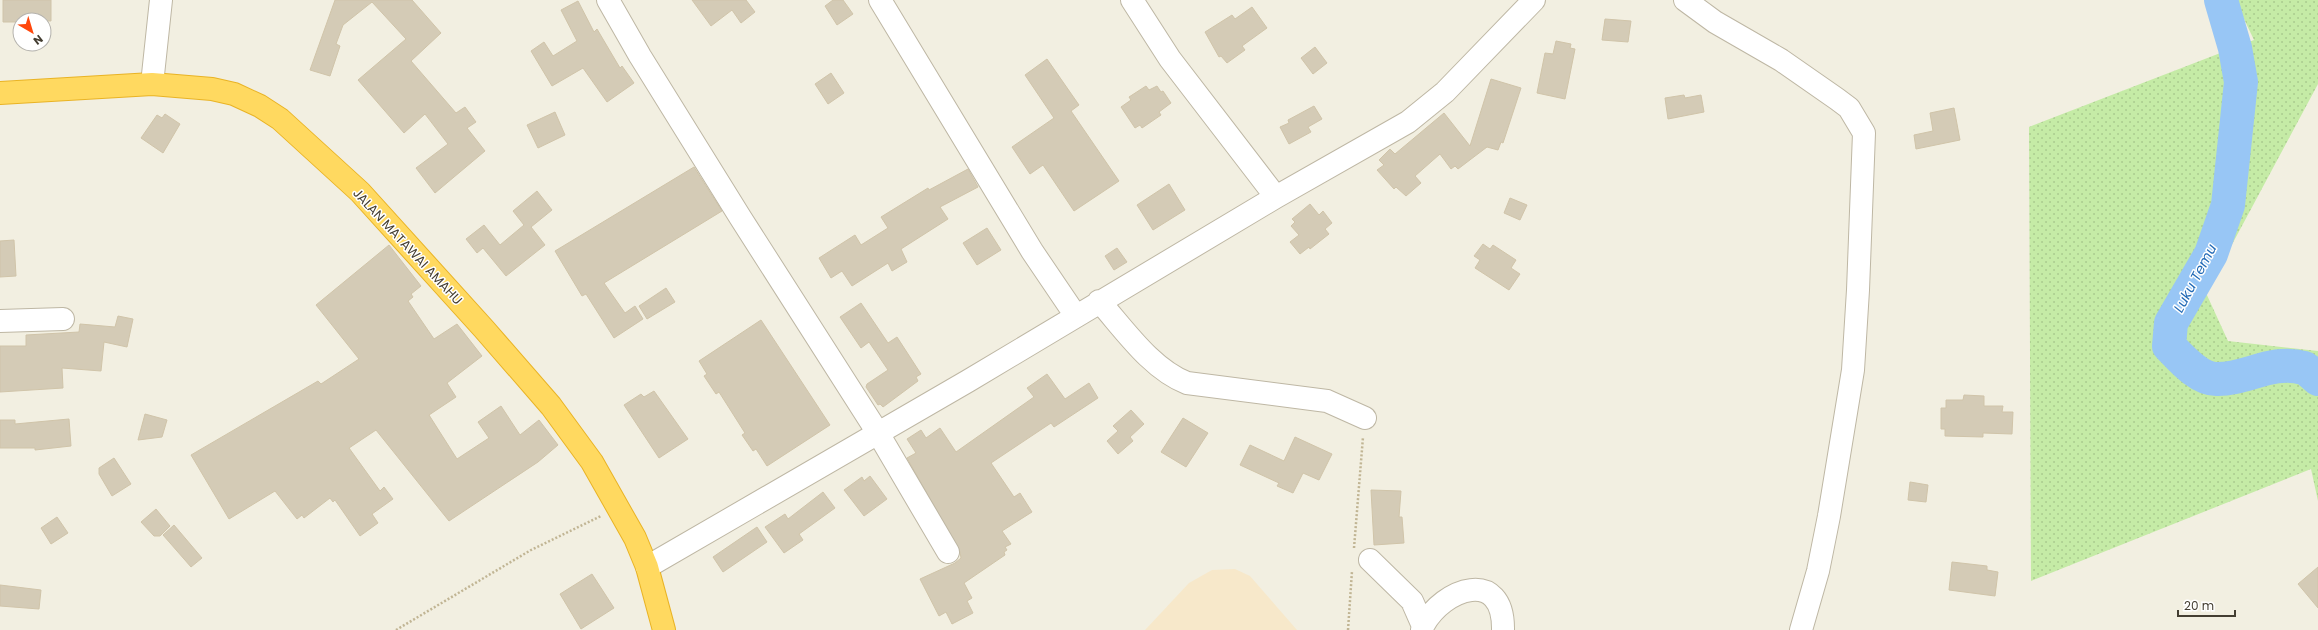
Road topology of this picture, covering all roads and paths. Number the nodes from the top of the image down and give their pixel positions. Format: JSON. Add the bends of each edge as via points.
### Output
{"nodes":[{"id":1,"x":161,"y":0,"type":"edge"},
{"id":2,"x":608,"y":0,"type":"edge"},
{"id":3,"x":880,"y":0,"type":"edge"},
{"id":4,"x":1132,"y":0,"type":"edge"},
{"id":5,"x":1534,"y":0,"type":"edge"},
{"id":6,"x":1685,"y":0,"type":"edge"},
{"id":7,"x":152,"y":84,"type":"junction"},
{"id":8,"x":0,"y":93,"type":"edge"},
{"id":9,"x":1276,"y":198,"type":"junction"},
{"id":10,"x":1099,"y":301,"type":"junction"},
{"id":11,"x":1076,"y":316,"type":"junction"},
{"id":12,"x":63,"y":319,"type":"dead end"},
{"id":13,"x":0,"y":321,"type":"edge"},
{"id":14,"x":1364,"y":418,"type":"joint"},
{"id":15,"x":878,"y":433,"type":"junction"},
{"id":16,"x":619,"y":507,"type":"junction"},
{"id":17,"x":948,"y":552,"type":"dead end"},
{"id":18,"x":1359,"y":559,"type":"junction"},
{"id":19,"x":647,"y":567,"type":"junction"},
{"id":20,"x":1426,"y":623,"type":"edge"},
{"id":21,"x":396,"y":630,"type":"edge"},
{"id":22,"x":664,"y":630,"type":"edge"},
{"id":23,"x":1348,"y":630,"type":"edge"},
{"id":24,"x":1503,"y":630,"type":"edge"},
{"id":25,"x":1801,"y":630,"type":"edge"}],
"edges":[{"from":1,"to":7,"type":"street"},
{"from":2,"to":15,"type":"street","via":[[736,211]]},
{"from":3,"to":11,"type":"street","via":[[1032,251]]},
{"from":4,"to":9,"type":"street","via":[[1170,59]]},
{"from":5,"to":9,"type":"street","via":[[1445,92],[1408,122]]},
{"from":6,"to":25,"type":"street","via":[[1715,22],[1781,60],[1849,108],[1860,122],[1864,133],[1853,370],[1818,571]]},
{"from":7,"to":8,"type":"highway","name":"JALAN MATAWAI AMAHU"},
{"from":7,"to":16,"type":"highway","name":"JALAN MATAWAI AMAHU","via":[[212,89],[234,94],[260,106],[285,124],[360,192],[484,329],[551,406],[592,462]]},
{"from":9,"to":10,"type":"street"},
{"from":10,"to":11,"type":"street"},
{"from":10,"to":14,"type":"street","via":[[1150,358],[1175,378],[1187,382],[1327,401]]},
{"from":11,"to":15,"type":"street"},
{"from":12,"to":13,"type":"street"},
{"from":14,"to":18,"type":"path"},
{"from":15,"to":17,"type":"street"},
{"from":15,"to":19,"type":"street"},
{"from":16,"to":19,"type":"highway","name":"JALAN MATAWAI AMAHU"},
{"from":16,"to":21,"type":"path","via":[[531,550]]},
{"from":18,"to":20,"type":"street","via":[[1412,601]]},
{"from":18,"to":23,"type":"path"},
{"from":19,"to":22,"type":"highway","name":"JALAN MATAWAI AMAHU"},
{"from":20,"to":24,"type":"street","via":[[1454,596],[1472,589],[1482,589],[1491,593],[1498,603],[1503,614]]}]}
